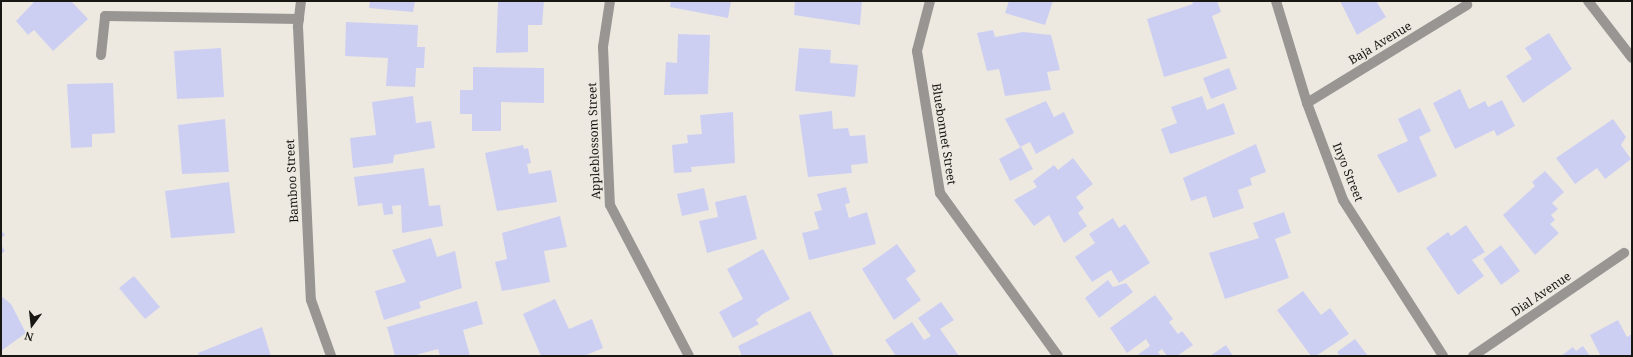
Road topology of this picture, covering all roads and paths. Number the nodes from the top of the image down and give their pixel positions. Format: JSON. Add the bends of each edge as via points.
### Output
{"nodes":[{"id":1,"x":301,"y":1,"type":"edge"},
{"id":2,"x":610,"y":1,"type":"edge"},
{"id":3,"x":930,"y":1,"type":"edge"},
{"id":4,"x":1276,"y":1,"type":"edge"},
{"id":5,"x":1588,"y":1,"type":"edge"},
{"id":6,"x":1467,"y":5,"type":"dead end"},
{"id":7,"x":299,"y":20,"type":"junction"},
{"id":8,"x":100,"y":55,"type":"dead end"},
{"id":9,"x":1632,"y":58,"type":"edge"},
{"id":10,"x":1307,"y":103,"type":"junction"},
{"id":11,"x":1624,"y":253,"type":"dead end"},
{"id":12,"x":331,"y":356,"type":"edge"},
{"id":13,"x":689,"y":356,"type":"edge"},
{"id":14,"x":1058,"y":356,"type":"edge"},
{"id":15,"x":1443,"y":356,"type":"edge"},
{"id":16,"x":1473,"y":356,"type":"edge"}],
"edges":[{"from":1,"to":7,"type":"street","name":"Bamboo Street"},
{"from":2,"to":13,"type":"street","name":"Appleblossom Street","via":[[603,48],[610,205]]},
{"from":3,"to":14,"type":"street","name":"Bluebonnet Street","via":[[917,51],[940,193]]},
{"from":4,"to":10,"type":"street","name":"Inyo Street"},
{"from":5,"to":9,"type":"street"},
{"from":6,"to":10,"type":"street","name":"Baja Avenue"},
{"from":7,"to":8,"type":"street","via":[[105,16]]},
{"from":7,"to":12,"type":"street","name":"Bamboo Street","via":[[311,300]]},
{"from":10,"to":15,"type":"street","name":"Inyo Street","via":[[1343,200]]},
{"from":11,"to":16,"type":"street","name":"Dial Avenue"}]}
